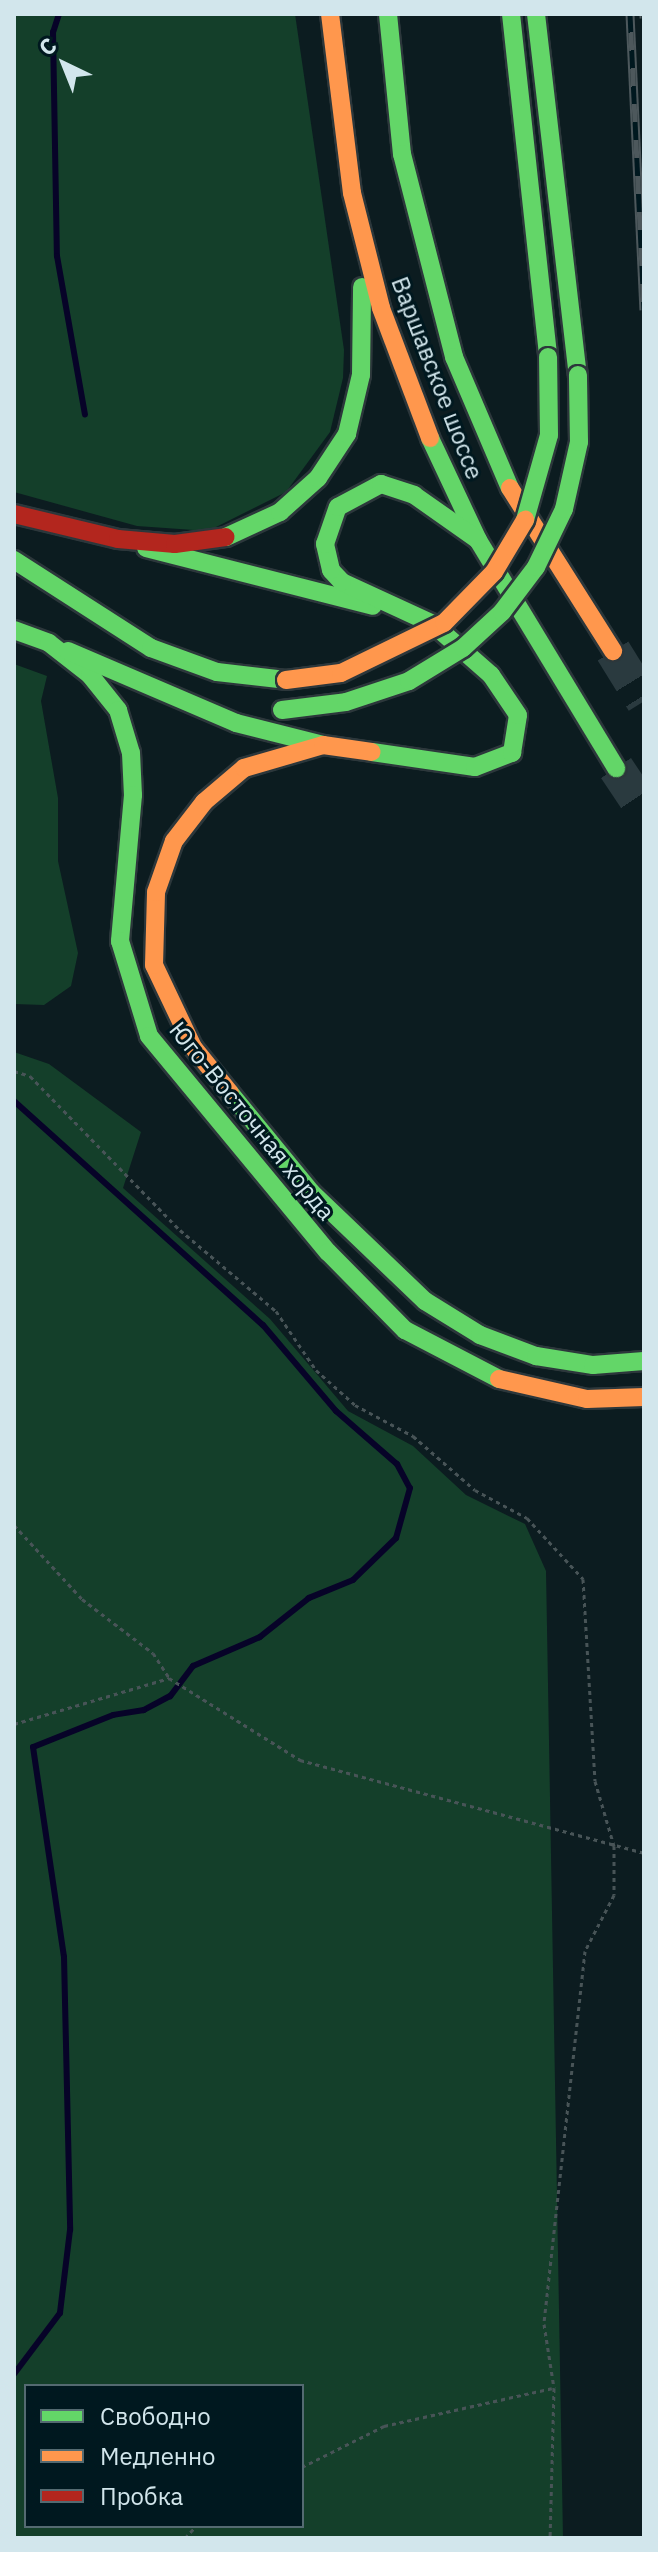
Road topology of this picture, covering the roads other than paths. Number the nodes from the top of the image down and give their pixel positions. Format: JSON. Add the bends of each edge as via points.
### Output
{"nodes":[{"id":1,"x":330,"y":14,"type":"edge"},
{"id":2,"x":511,"y":14,"type":"edge"},
{"id":3,"x":536,"y":14,"type":"edge"},
{"id":4,"x":389,"y":17,"type":"edge"},
{"id":5,"x":358,"y":217,"type":"junction"},
{"id":6,"x":14,"y":514,"type":"edge"},
{"id":7,"x":118,"y":539,"type":"junction"},
{"id":8,"x":478,"y":540,"type":"junction"},
{"id":9,"x":14,"y":560,"type":"edge"},
{"id":10,"x":392,"y":610,"type":"junction"},
{"id":11,"x":14,"y":630,"type":"edge"},
{"id":12,"x":49,"y":643,"type":"junction"},
{"id":13,"x":613,"y":651,"type":"tunnel mouth"},
{"id":14,"x":149,"y":686,"type":"junction"},
{"id":15,"x":323,"y":745,"type":"junction"},
{"id":16,"x":616,"y":768,"type":"tunnel mouth"},
{"id":17,"x":644,"y":1361,"type":"edge"},
{"id":18,"x":644,"y":1397,"type":"edge"}],
"edges":[{"from":1,"to":5,"type":"main road","name":"Варшавское шоссе","via":[[337,103]]},
{"from":2,"to":9,"type":"main road","bridge":true,"via":[[548,357],[549,435],[523,524],[494,572],[444,623],[395,652],[341,673],[286,680],[217,672],[151,648]]},
{"from":3,"to":14,"type":"main road","bridge":true,"via":[[578,375],[579,442],[564,509],[536,567],[502,612],[463,648],[409,681],[346,702],[282,710]]},
{"from":4,"to":13,"type":"main road","name":"Варшавское шоссе","via":[[412,204],[462,380],[531,528]]},
{"from":5,"to":7,"type":"main road","via":[[361,375],[356,407],[335,456],[280,512],[232,536],[175,544]]},
{"from":5,"to":8,"type":"main road","name":"Варшавское шоссе","via":[[403,372]]},
{"from":6,"to":7,"type":"main road"},
{"from":7,"to":10,"type":"main road"},
{"from":8,"to":10,"type":"main road","via":[[393,486],[365,488],[349,497],[330,519],[327,559],[342,582]]},
{"from":8,"to":16,"type":"main road","name":"Варшавское шоссе"},
{"from":10,"to":15,"type":"main road","via":[[433,624],[470,652],[518,715],[518,743],[502,762],[475,767]]},
{"from":11,"to":12,"type":"main road"},
{"from":12,"to":14,"type":"main road"},
{"from":12,"to":18,"type":"main road","name":"Юго-Восточная хорда","via":[[90,675],[118,710],[131,753],[120,941],[149,1036],[328,1252],[405,1330],[468,1368],[523,1387],[587,1399]]},
{"from":14,"to":15,"type":"main road","via":[[236,723]]},
{"from":15,"to":17,"type":"main road","name":"Юго-Восточная хорда","via":[[244,768],[204,802],[174,841],[156,892],[154,965],[203,1059],[311,1192],[425,1301],[480,1335],[536,1356],[593,1365]]}]}
